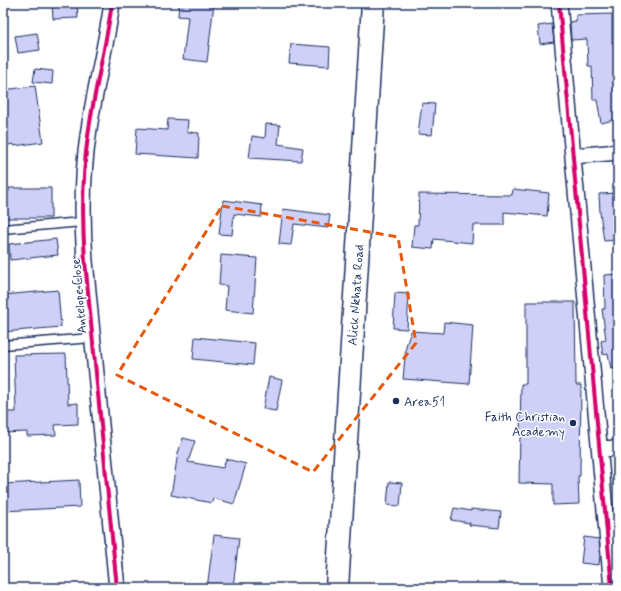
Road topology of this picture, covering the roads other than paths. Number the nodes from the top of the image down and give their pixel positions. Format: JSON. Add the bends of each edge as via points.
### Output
{"nodes":[{"id":1,"x":112,"y":3,"type":"edge"},
{"id":2,"x":373,"y":3,"type":"edge"},
{"id":3,"x":559,"y":3,"type":"edge"},
{"id":4,"x":618,"y":152,"type":"edge"},
{"id":5,"x":573,"y":156,"type":"junction"},
{"id":6,"x":82,"y":222,"type":"junction"},
{"id":7,"x":3,"y":229,"type":"edge"},
{"id":8,"x":92,"y":338,"type":"junction"},
{"id":9,"x":3,"y":345,"type":"edge"},
{"id":10,"x":618,"y":448,"type":"edge"},
{"id":11,"x":600,"y":449,"type":"junction"},
{"id":12,"x":117,"y":588,"type":"edge"},
{"id":13,"x":337,"y":588,"type":"edge"},
{"id":14,"x":612,"y":588,"type":"edge"}],
"edges":[{"from":1,"to":6,"type":"street","name":"Antelope Close","via":[[88,135]]},
{"from":2,"to":13,"type":"main road","name":"Alick Nkhata Road"},
{"from":3,"to":5,"type":"street"},
{"from":4,"to":5,"type":"street"},
{"from":5,"to":11,"type":"street"},
{"from":6,"to":7,"type":"lane"},
{"from":6,"to":8,"type":"street","name":"Antelope Close"},
{"from":8,"to":9,"type":"lane"},
{"from":8,"to":12,"type":"street","name":"Antelope Close"},
{"from":10,"to":11,"type":"street"},
{"from":11,"to":14,"type":"street"}]}
